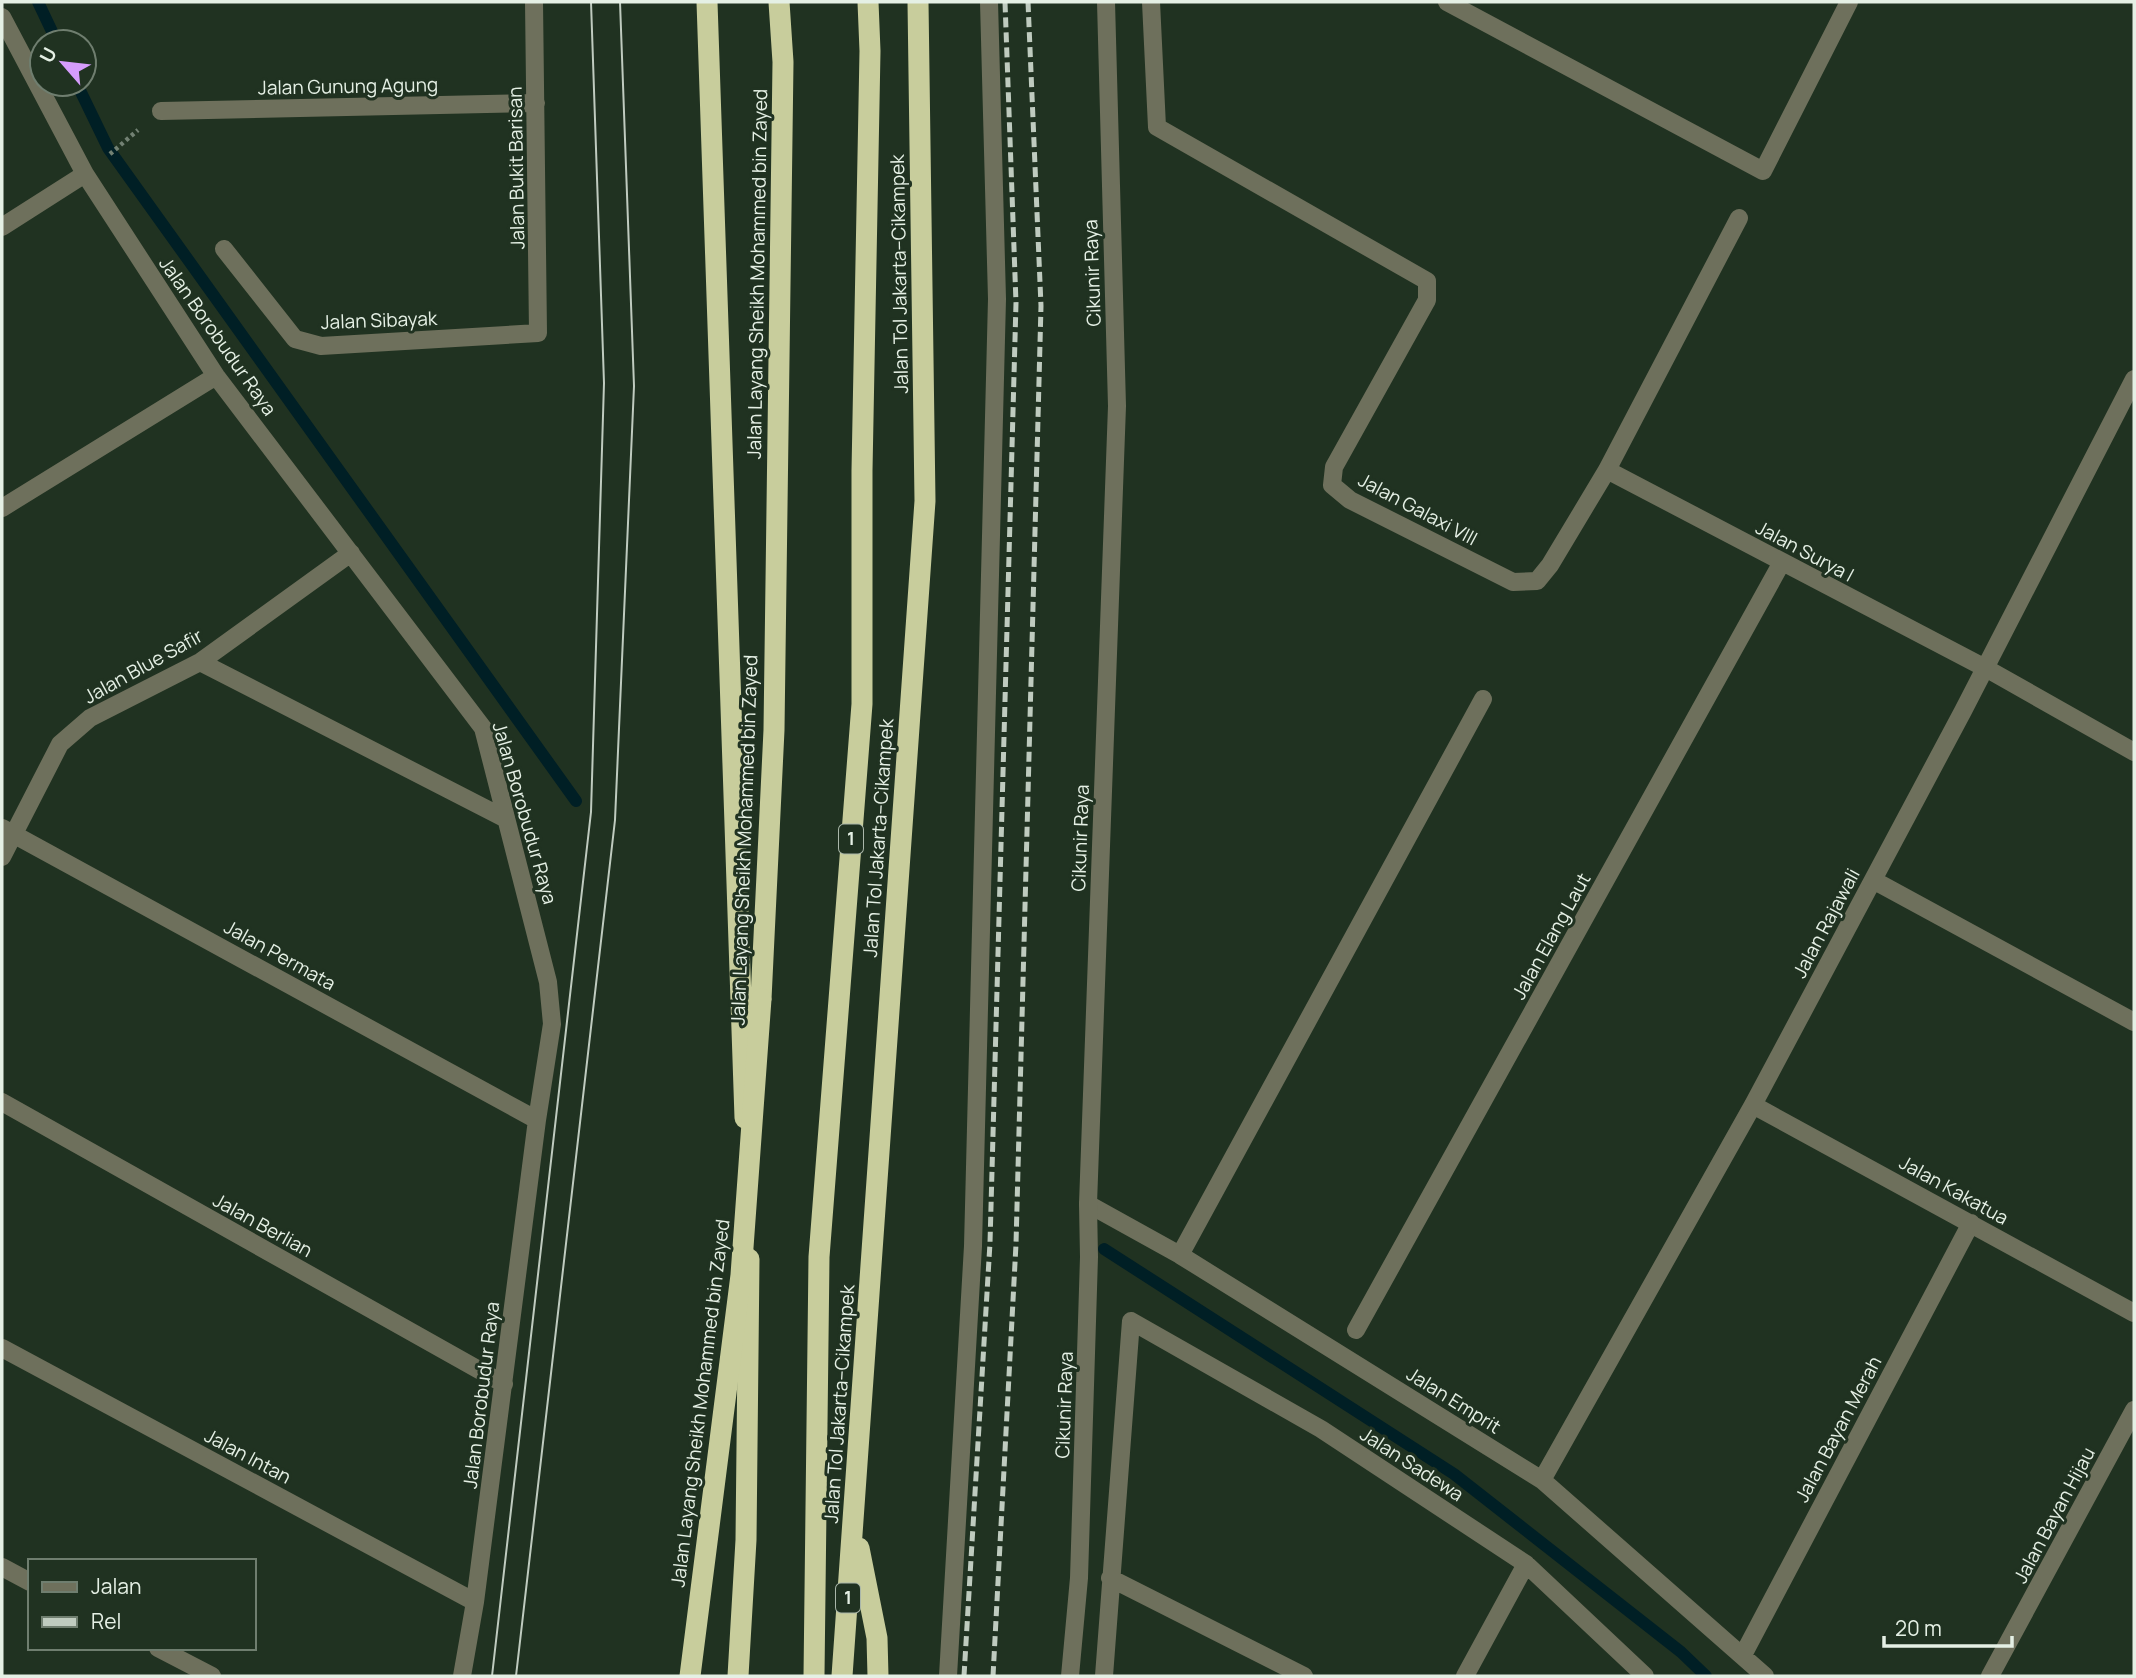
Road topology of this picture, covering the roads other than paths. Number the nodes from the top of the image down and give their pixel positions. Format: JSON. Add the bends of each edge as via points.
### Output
{"nodes":[{"id":1,"x":534,"y":2,"type":"edge"},
{"id":2,"x":707,"y":2,"type":"edge"},
{"id":3,"x":779,"y":2,"type":"edge"},
{"id":4,"x":868,"y":2,"type":"edge"},
{"id":5,"x":918,"y":2,"type":"edge"},
{"id":6,"x":989,"y":2,"type":"edge"},
{"id":7,"x":1106,"y":2,"type":"edge"},
{"id":8,"x":1151,"y":2,"type":"edge"},
{"id":9,"x":1447,"y":2,"type":"edge"},
{"id":10,"x":1849,"y":2,"type":"edge"},
{"id":11,"x":2,"y":17,"type":"edge"},
{"id":12,"x":536,"y":103,"type":"junction"},
{"id":13,"x":161,"y":111,"type":"dead end"},
{"id":14,"x":85,"y":174,"type":"junction"},
{"id":15,"x":1739,"y":218,"type":"dead end"},
{"id":16,"x":2,"y":227,"type":"edge"},
{"id":17,"x":224,"y":249,"type":"dead end"},
{"id":18,"x":538,"y":333,"type":"joint"},
{"id":19,"x":216,"y":376,"type":"junction"},
{"id":20,"x":2134,"y":379,"type":"edge"},
{"id":21,"x":1606,"y":470,"type":"junction"},
{"id":22,"x":2,"y":508,"type":"edge"},
{"id":23,"x":351,"y":553,"type":"junction"},
{"id":24,"x":1782,"y":562,"type":"junction"},
{"id":25,"x":200,"y":662,"type":"junction"},
{"id":26,"x":1985,"y":668,"type":"junction"},
{"id":27,"x":1483,"y":699,"type":"dead end"},
{"id":28,"x":2134,"y":752,"type":"edge"},
{"id":29,"x":506,"y":819,"type":"junction"},
{"id":30,"x":8,"y":831,"type":"edge"},
{"id":31,"x":2,"y":857,"type":"edge"},
{"id":32,"x":1873,"y":880,"type":"junction"},
{"id":33,"x":2134,"y":1022,"type":"edge"},
{"id":34,"x":2,"y":1102,"type":"edge"},
{"id":35,"x":1752,"y":1105,"type":"junction"},
{"id":36,"x":537,"y":1119,"type":"junction"},
{"id":37,"x":1088,"y":1204,"type":"junction"},
{"id":38,"x":1970,"y":1223,"type":"junction"},
{"id":39,"x":1180,"y":1255,"type":"junction"},
{"id":40,"x":2134,"y":1312,"type":"edge"},
{"id":41,"x":1356,"y":1330,"type":"dead end"},
{"id":42,"x":2,"y":1348,"type":"edge"},
{"id":43,"x":504,"y":1384,"type":"junction"},
{"id":44,"x":2134,"y":1410,"type":"edge"},
{"id":45,"x":1542,"y":1480,"type":"junction"},
{"id":46,"x":853,"y":1519,"type":"junction"},
{"id":47,"x":1526,"y":1564,"type":"junction"},
{"id":48,"x":2,"y":1567,"type":"edge"},
{"id":49,"x":1111,"y":1578,"type":"junction"},
{"id":50,"x":28,"y":1581,"type":"edge"},
{"id":51,"x":475,"y":1602,"type":"junction"},
{"id":52,"x":162,"y":1650,"type":"edge"},
{"id":53,"x":1743,"y":1655,"type":"junction"},
{"id":54,"x":212,"y":1676,"type":"edge"},
{"id":55,"x":463,"y":1676,"type":"edge"},
{"id":56,"x":690,"y":1676,"type":"edge"},
{"id":57,"x":738,"y":1676,"type":"edge"},
{"id":58,"x":814,"y":1676,"type":"edge"},
{"id":59,"x":842,"y":1676,"type":"edge"},
{"id":60,"x":878,"y":1676,"type":"edge"},
{"id":61,"x":948,"y":1676,"type":"edge"},
{"id":62,"x":1070,"y":1676,"type":"edge"},
{"id":63,"x":1104,"y":1676,"type":"edge"},
{"id":64,"x":1304,"y":1676,"type":"edge"},
{"id":65,"x":1465,"y":1676,"type":"edge"},
{"id":66,"x":1645,"y":1676,"type":"edge"},
{"id":67,"x":1765,"y":1676,"type":"edge"},
{"id":68,"x":1990,"y":1676,"type":"edge"}],
"edges":[{"from":1,"to":12,"type":"street","name":"Jalan Bukit Barisan"},
{"from":2,"to":57,"type":"highway","via":[[750,1287],[747,1540]]},
{"from":3,"to":56,"type":"highway","name":"Jalan Layang Sheikh Mohammed bin Zayed","bridge":true,"via":[[783,62],[774,730],[761,999],[741,1275]]},
{"from":4,"to":58,"type":"highway","number":"1","via":[[862,704],[819,1257]]},
{"from":5,"to":46,"type":"highway","name":"Jalan Tol Jakarta–Cikampek","number":"1","via":[[925,501]]},
{"from":6,"to":61,"type":"street","via":[[997,299],[973,1246]]},
{"from":7,"to":37,"type":"street","name":"Cikunir Raya","via":[[1117,406]]},
{"from":8,"to":21,"type":"street","name":"Jalan Galaxi VIII","via":[[1157,127],[1427,281],[1427,300],[1334,467],[1332,485],[1350,499],[1513,582],[1537,581]]},
{"from":9,"to":10,"type":"street","via":[[1763,171]]},
{"from":11,"to":14,"type":"street","name":"Jalan Borobudur Raya"},
{"from":12,"to":13,"type":"street","name":"Jalan Gunung Agung"},
{"from":12,"to":18,"type":"street","name":"Jalan Bukit Barisan"},
{"from":14,"to":16,"type":"street"},
{"from":14,"to":19,"type":"street","name":"Jalan Borobudur Raya"},
{"from":15,"to":21,"type":"street"},
{"from":17,"to":18,"type":"street","name":"Jalan Sibayak","via":[[295,339],[321,346]]},
{"from":19,"to":22,"type":"street"},
{"from":19,"to":23,"type":"street","name":"Jalan Borobudur Raya"},
{"from":20,"to":26,"type":"street","name":"Jalan Rajawali"},
{"from":21,"to":24,"type":"street","name":"Jalan Surya I"},
{"from":23,"to":25,"type":"street","name":"Jalan Blue Safir"},
{"from":23,"to":29,"type":"street","name":"Jalan Borobudur Raya","via":[[483,728]]},
{"from":24,"to":26,"type":"street","name":"Jalan Surya I"},
{"from":24,"to":41,"type":"street","name":"Jalan Elang Laut"},
{"from":25,"to":29,"type":"street"},
{"from":25,"to":30,"type":"street","name":"Jalan Blue Safir","via":[[90,718],[60,744]]},
{"from":26,"to":28,"type":"street","name":"Jalan Surya I"},
{"from":26,"to":32,"type":"street","name":"Jalan Rajawali"},
{"from":27,"to":39,"type":"street"},
{"from":29,"to":36,"type":"street","name":"Jalan Borobudur Raya","via":[[548,982],[552,1024]]},
{"from":30,"to":31,"type":"street","name":"Jalan Blue Safir"},
{"from":30,"to":36,"type":"street","name":"Jalan Permata"},
{"from":32,"to":33,"type":"street"},
{"from":32,"to":35,"type":"street","name":"Jalan Rajawali"},
{"from":34,"to":43,"type":"street","name":"Jalan Berlian"},
{"from":35,"to":38,"type":"street","name":"Jalan Kakatua"},
{"from":35,"to":45,"type":"street","name":"Jalan Rajawali"},
{"from":36,"to":43,"type":"street","name":"Jalan Borobudur Raya"},
{"from":37,"to":39,"type":"street","name":"Jalan Emprit"},
{"from":37,"to":62,"type":"street","name":"Cikunir Raya","via":[[1079,1578]]},
{"from":38,"to":40,"type":"street","name":"Jalan Kakatua"},
{"from":38,"to":53,"type":"street","name":"Jalan Bayan Merah"},
{"from":39,"to":45,"type":"street","name":"Jalan Emprit"},
{"from":42,"to":51,"type":"street","name":"Jalan Intan"},
{"from":43,"to":51,"type":"street","name":"Jalan Borobudur Raya"},
{"from":44,"to":68,"type":"street","name":"Jalan Bayan Hijau"},
{"from":45,"to":53,"type":"street","name":"Jalan Emprit"},
{"from":46,"to":59,"type":"highway","name":"Jalan Tol Jakarta–Cikampek","number":"1"},
{"from":46,"to":60,"type":"highway","via":[[877,1638]]},
{"from":47,"to":49,"type":"street","name":"Jalan Sadewa","via":[[1321,1429],[1131,1321]]},
{"from":47,"to":65,"type":"street"},
{"from":47,"to":66,"type":"street","name":"Jalan Sadewa"},
{"from":48,"to":50,"type":"street"},
{"from":49,"to":63,"type":"street"},
{"from":49,"to":64,"type":"street"},
{"from":51,"to":55,"type":"street","name":"Jalan Borobudur Raya"},
{"from":52,"to":54,"type":"street"},
{"from":53,"to":67,"type":"street","name":"Jalan Emprit"}]}
